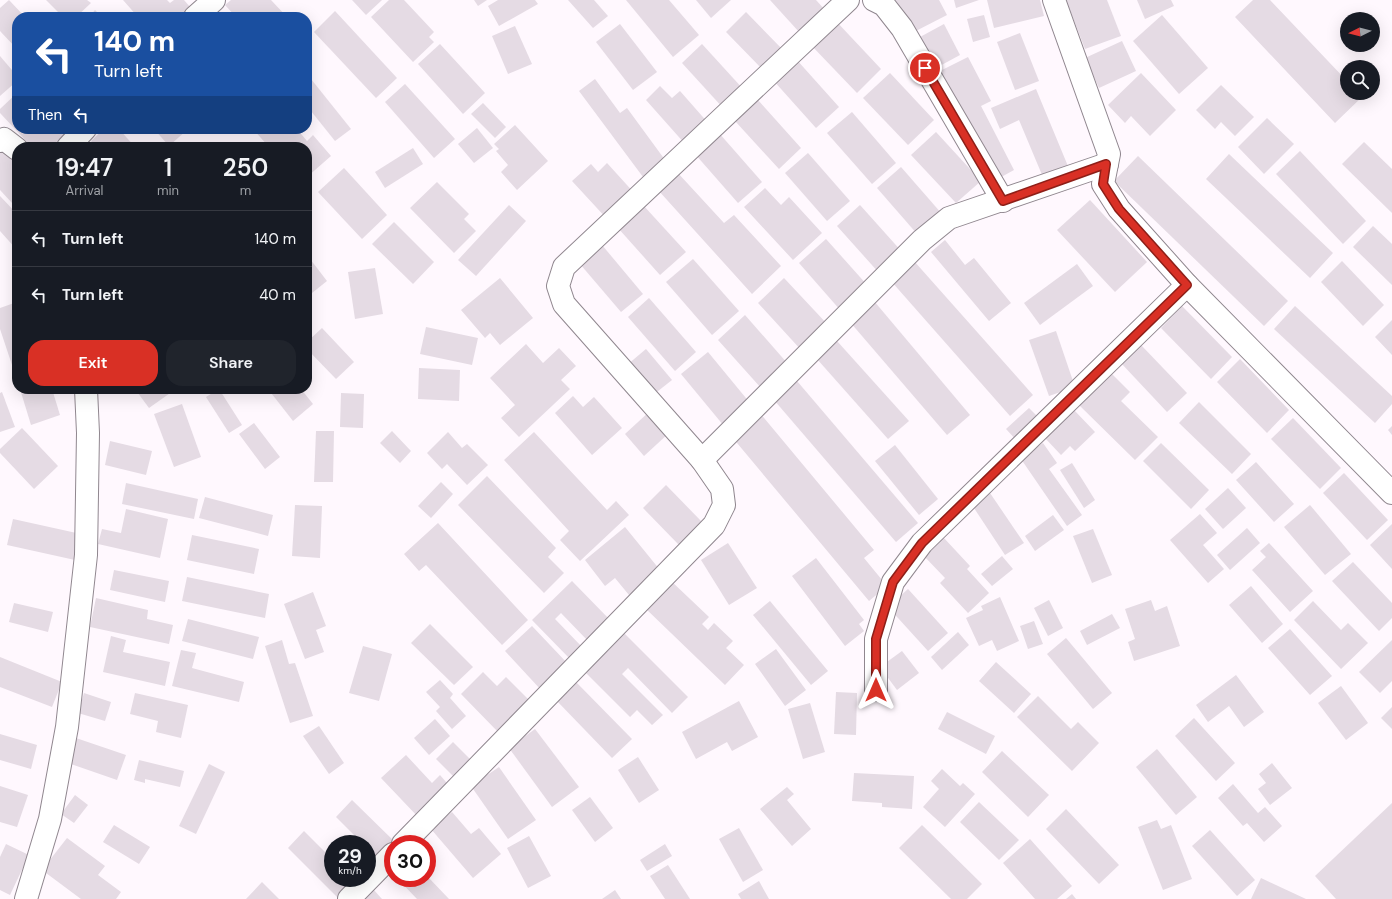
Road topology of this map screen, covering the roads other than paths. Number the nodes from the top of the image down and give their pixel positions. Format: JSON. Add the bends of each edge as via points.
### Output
{"nodes":[{"id":1,"x":214,"y":0,"type":"edge"},
{"id":2,"x":848,"y":0,"type":"edge"},
{"id":3,"x":874,"y":0,"type":"edge"},
{"id":4,"x":1054,"y":0,"type":"edge"},
{"id":5,"x":201,"y":12,"type":"edge"},
{"id":6,"x":80,"y":134,"type":"edge"},
{"id":7,"x":0,"y":141,"type":"edge"},
{"id":8,"x":73,"y":142,"type":"edge"},
{"id":9,"x":12,"y":146,"type":"edge"},
{"id":10,"x":1106,"y":164,"type":"junction"},
{"id":11,"x":1003,"y":201,"type":"junction"},
{"id":12,"x":1187,"y":285,"type":"junction"},
{"id":13,"x":86,"y":394,"type":"edge"},
{"id":14,"x":702,"y":460,"type":"junction"},
{"id":15,"x":1392,"y":493,"type":"edge"},
{"id":16,"x":876,"y":690,"type":"dead end"},
{"id":17,"x":412,"y":835,"type":"edge"},
{"id":18,"x":384,"y":863,"type":"edge"},
{"id":19,"x":26,"y":899,"type":"edge"},
{"id":20,"x":349,"y":899,"type":"edge"}],
"edges":[{"from":1,"to":5,"type":"street"},
{"from":2,"to":14,"type":"street","via":[[564,267],[562,273],[558,286],[564,304]]},
{"from":3,"to":11,"type":"street","via":[[884,5],[902,28]]},
{"from":4,"to":10,"type":"street","via":[[1109,154]]},
{"from":6,"to":8,"type":"street"},
{"from":7,"to":9,"type":"street","via":[[4,140]]},
{"from":10,"to":11,"type":"street"},
{"from":10,"to":12,"type":"street","via":[[1103,184],[1119,209]]},
{"from":11,"to":14,"type":"street","via":[[949,218],[922,240]]},
{"from":12,"to":15,"type":"street"},
{"from":12,"to":16,"type":"street","via":[[922,543],[893,582],[876,639]]},
{"from":13,"to":19,"type":"street","via":[[86,555],[68,727],[50,819]]},
{"from":14,"to":17,"type":"street","via":[[722,488],[724,506],[714,525]]},
{"from":18,"to":20,"type":"street"}]}
